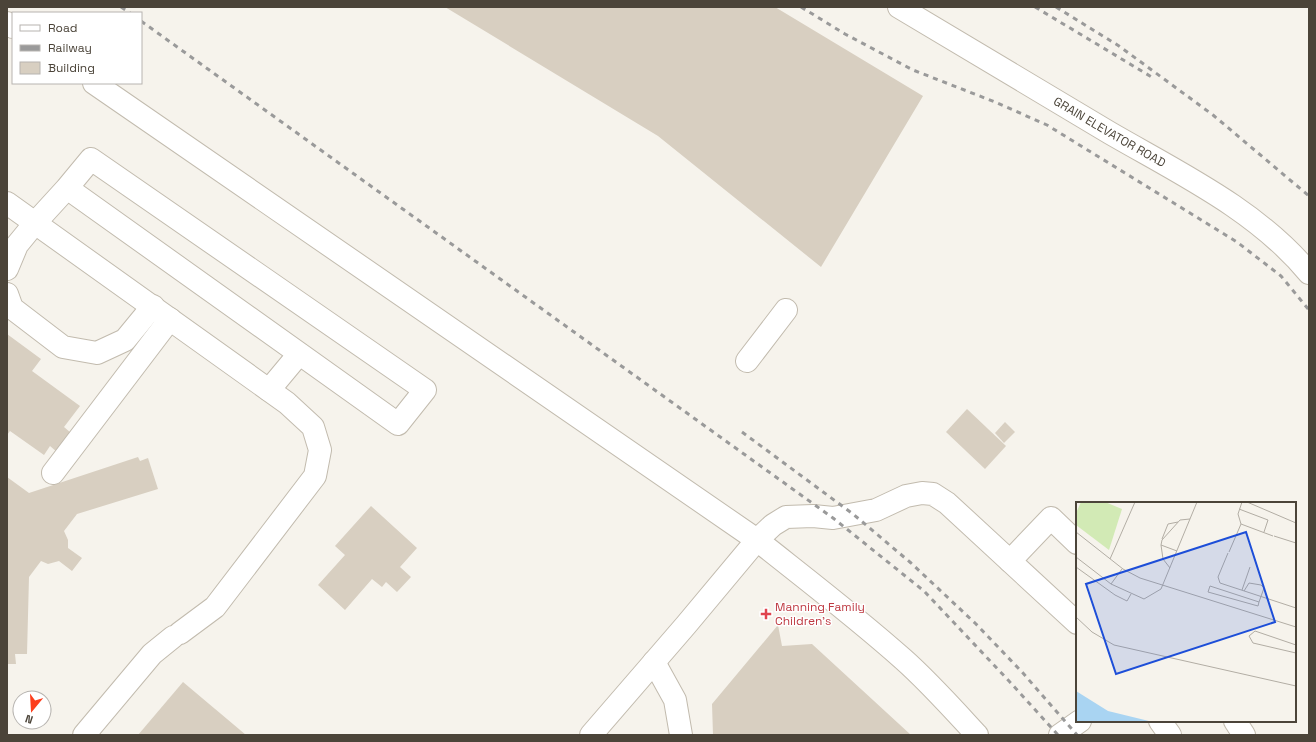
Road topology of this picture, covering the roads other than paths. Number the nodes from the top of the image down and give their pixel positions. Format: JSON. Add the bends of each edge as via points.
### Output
{"nodes":[{"id":1,"x":899,"y":7,"type":"edge"},
{"id":2,"x":95,"y":84,"type":"edge"},
{"id":3,"x":67,"y":188,"type":"junction"},
{"id":4,"x":7,"y":203,"type":"edge"},
{"id":5,"x":35,"y":223,"type":"junction"},
{"id":6,"x":7,"y":269,"type":"edge"},
{"id":7,"x":1309,"y":273,"type":"edge"},
{"id":8,"x":7,"y":294,"type":"edge"},
{"id":9,"x":153,"y":306,"type":"junction"},
{"id":10,"x":786,"y":310,"type":"dead end"},
{"id":11,"x":170,"y":319,"type":"junction"},
{"id":12,"x":299,"y":354,"type":"junction"},
{"id":13,"x":747,"y":361,"type":"dead end"},
{"id":14,"x":268,"y":390,"type":"junction"},
{"id":15,"x":54,"y":473,"type":"dead end"},
{"id":16,"x":756,"y":540,"type":"junction"},
{"id":17,"x":1076,"y":542,"type":"edge"},
{"id":18,"x":1010,"y":561,"type":"junction"},
{"id":19,"x":1076,"y":622,"type":"edge"},
{"id":20,"x":654,"y":662,"type":"junction"},
{"id":21,"x":1079,"y":722,"type":"edge"},
{"id":22,"x":1161,"y":722,"type":"edge"},
{"id":23,"x":1236,"y":722,"type":"edge"},
{"id":24,"x":84,"y":735,"type":"edge"},
{"id":25,"x":591,"y":735,"type":"edge"},
{"id":26,"x":681,"y":735,"type":"edge"},
{"id":27,"x":976,"y":735,"type":"edge"},
{"id":28,"x":1060,"y":735,"type":"edge"},
{"id":29,"x":1170,"y":735,"type":"edge"},
{"id":30,"x":1244,"y":735,"type":"edge"}],
"edges":[{"from":1,"to":7,"type":"street","name":"GRAIN ELEVATOR ROAD","via":[[1203,187],[1257,223]]},
{"from":2,"to":16,"type":"street"},
{"from":3,"to":5,"type":"street"},
{"from":3,"to":12,"type":"street"},
{"from":3,"to":12,"type":"street","via":[[90,159],[425,390],[398,424]]},
{"from":4,"to":5,"type":"street"},
{"from":5,"to":6,"type":"street","via":[[17,245]]},
{"from":5,"to":9,"type":"street"},
{"from":8,"to":9,"type":"street","via":[[12,308],[63,347],[97,353],[125,340]]},
{"from":9,"to":11,"type":"street"},
{"from":10,"to":13,"type":"street"},
{"from":11,"to":14,"type":"street"},
{"from":11,"to":15,"type":"street"},
{"from":12,"to":14,"type":"street"},
{"from":14,"to":24,"type":"street","via":[[287,403],[313,427],[320,450],[315,476],[215,607],[152,654]]},
{"from":16,"to":18,"type":"street","via":[[773,524],[786,517],[833,518],[876,510],[906,496],[922,493],[933,494],[946,503]]},
{"from":16,"to":20,"type":"street"},
{"from":16,"to":27,"type":"street","via":[[903,659]]},
{"from":17,"to":18,"type":"street","via":[[1051,518]]},
{"from":18,"to":19,"type":"street"},
{"from":20,"to":25,"type":"street"},
{"from":20,"to":26,"type":"street","via":[[675,700]]},
{"from":21,"to":28,"type":"street"},
{"from":22,"to":29,"type":"street"},
{"from":23,"to":30,"type":"street"}]}
